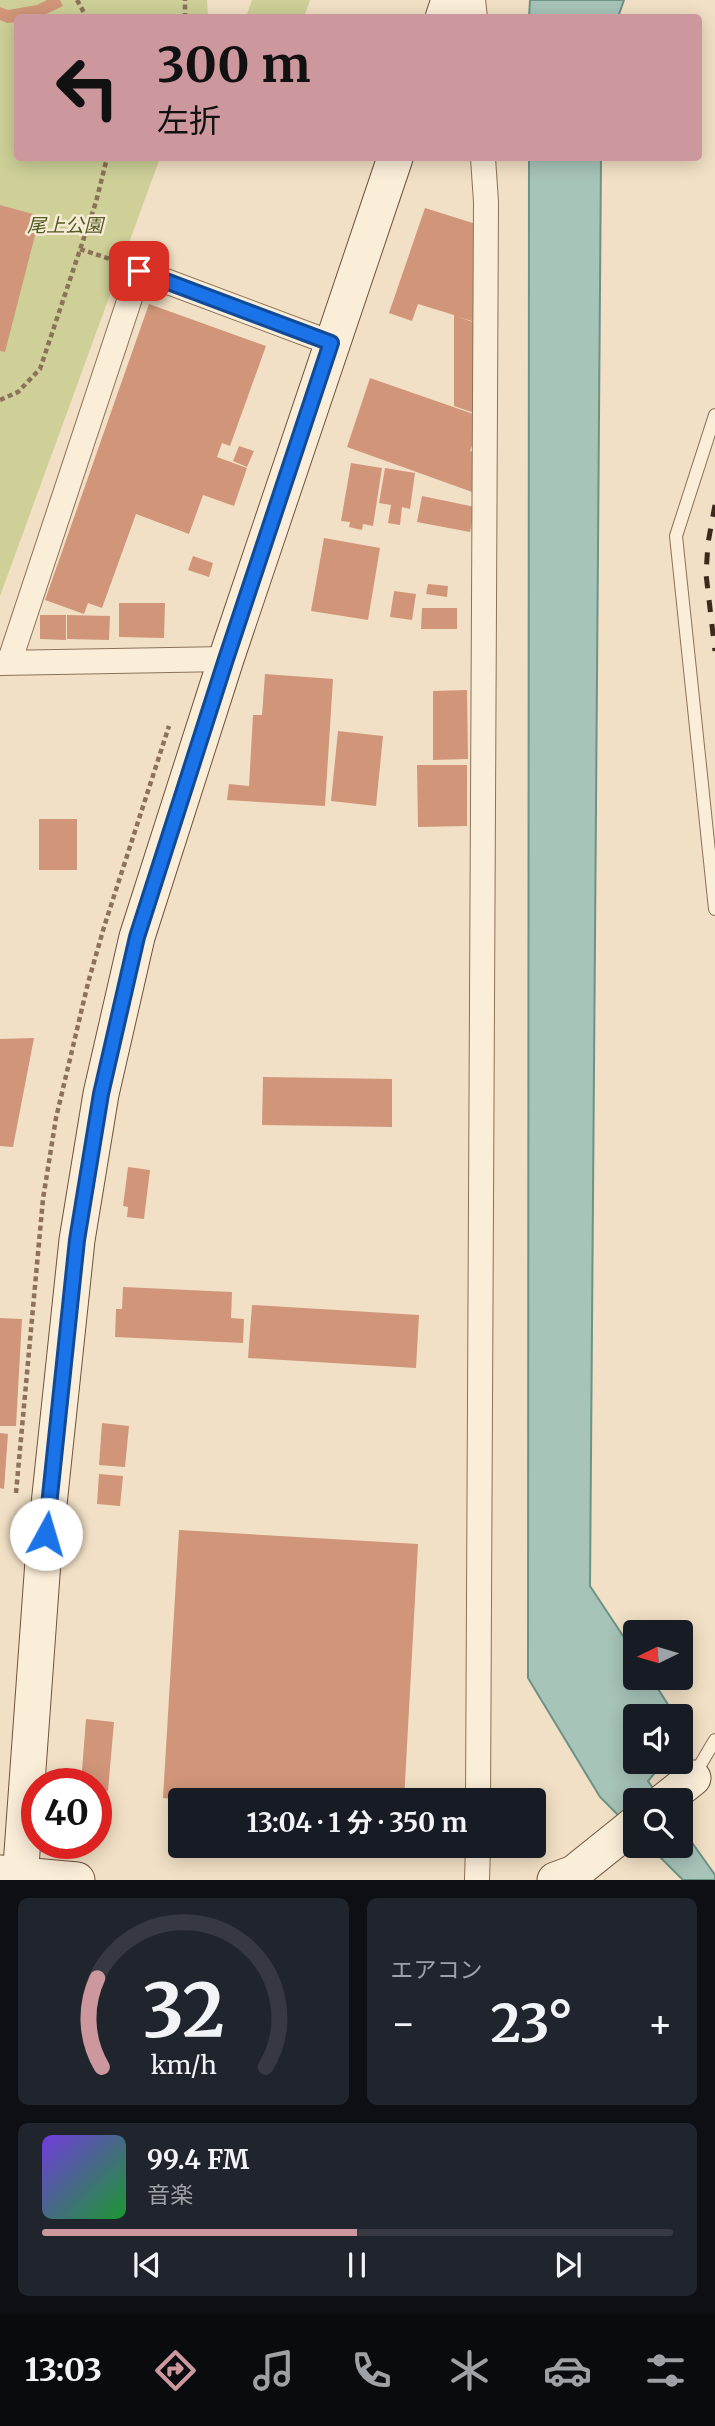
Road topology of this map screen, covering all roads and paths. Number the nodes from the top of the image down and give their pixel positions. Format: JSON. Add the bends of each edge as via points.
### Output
{"nodes":[{"id":1,"x":106,"y":161,"type":"edge"},
{"id":2,"x":394,"y":161,"type":"edge"},
{"id":3,"x":483,"y":161,"type":"edge"},
{"id":4,"x":80,"y":250,"type":"junction"},
{"id":5,"x":109,"y":259,"type":"dead end"},
{"id":6,"x":331,"y":343,"type":"junction"},
{"id":7,"x":0,"y":400,"type":"edge"},
{"id":8,"x":715,"y":415,"type":"edge"},
{"id":9,"x":226,"y":659,"type":"junction"},
{"id":10,"x":4,"y":663,"type":"edge"},
{"id":11,"x":715,"y":909,"type":"edge"},
{"id":12,"x":715,"y":1740,"type":"edge"},
{"id":13,"x":693,"y":1777,"type":"joint"},
{"id":14,"x":478,"y":1788,"type":"edge"},
{"id":15,"x":680,"y":1788,"type":"edge"},
{"id":16,"x":623,"y":1833,"type":"edge"},
{"id":17,"x":478,"y":1858,"type":"edge"},
{"id":18,"x":13,"y":1876,"type":"edge"},
{"id":19,"x":565,"y":1876,"type":"edge"},
{"id":20,"x":76,"y":1880,"type":"edge"},
{"id":21,"x":477,"y":1880,"type":"edge"}],
"edges":[{"from":1,"to":4,"type":"path"},
{"from":2,"to":6,"type":"street"},
{"from":3,"to":14,"type":"street"},
{"from":4,"to":5,"type":"path"},
{"from":4,"to":7,"type":"path","via":[[40,369],[18,392]]},
{"from":6,"to":9,"type":"street"},
{"from":6,"to":10,"type":"street","via":[[139,271]]},
{"from":8,"to":11,"type":"lane","via":[[676,536]]},
{"from":9,"to":10,"type":"street"},
{"from":9,"to":18,"type":"street","via":[[137,937],[99,1108],[77,1240]]},
{"from":12,"to":13,"type":"lane"},
{"from":13,"to":15,"type":"street"},
{"from":16,"to":19,"type":"street"},
{"from":17,"to":21,"type":"street"},
{"from":18,"to":20,"type":"street"}]}
